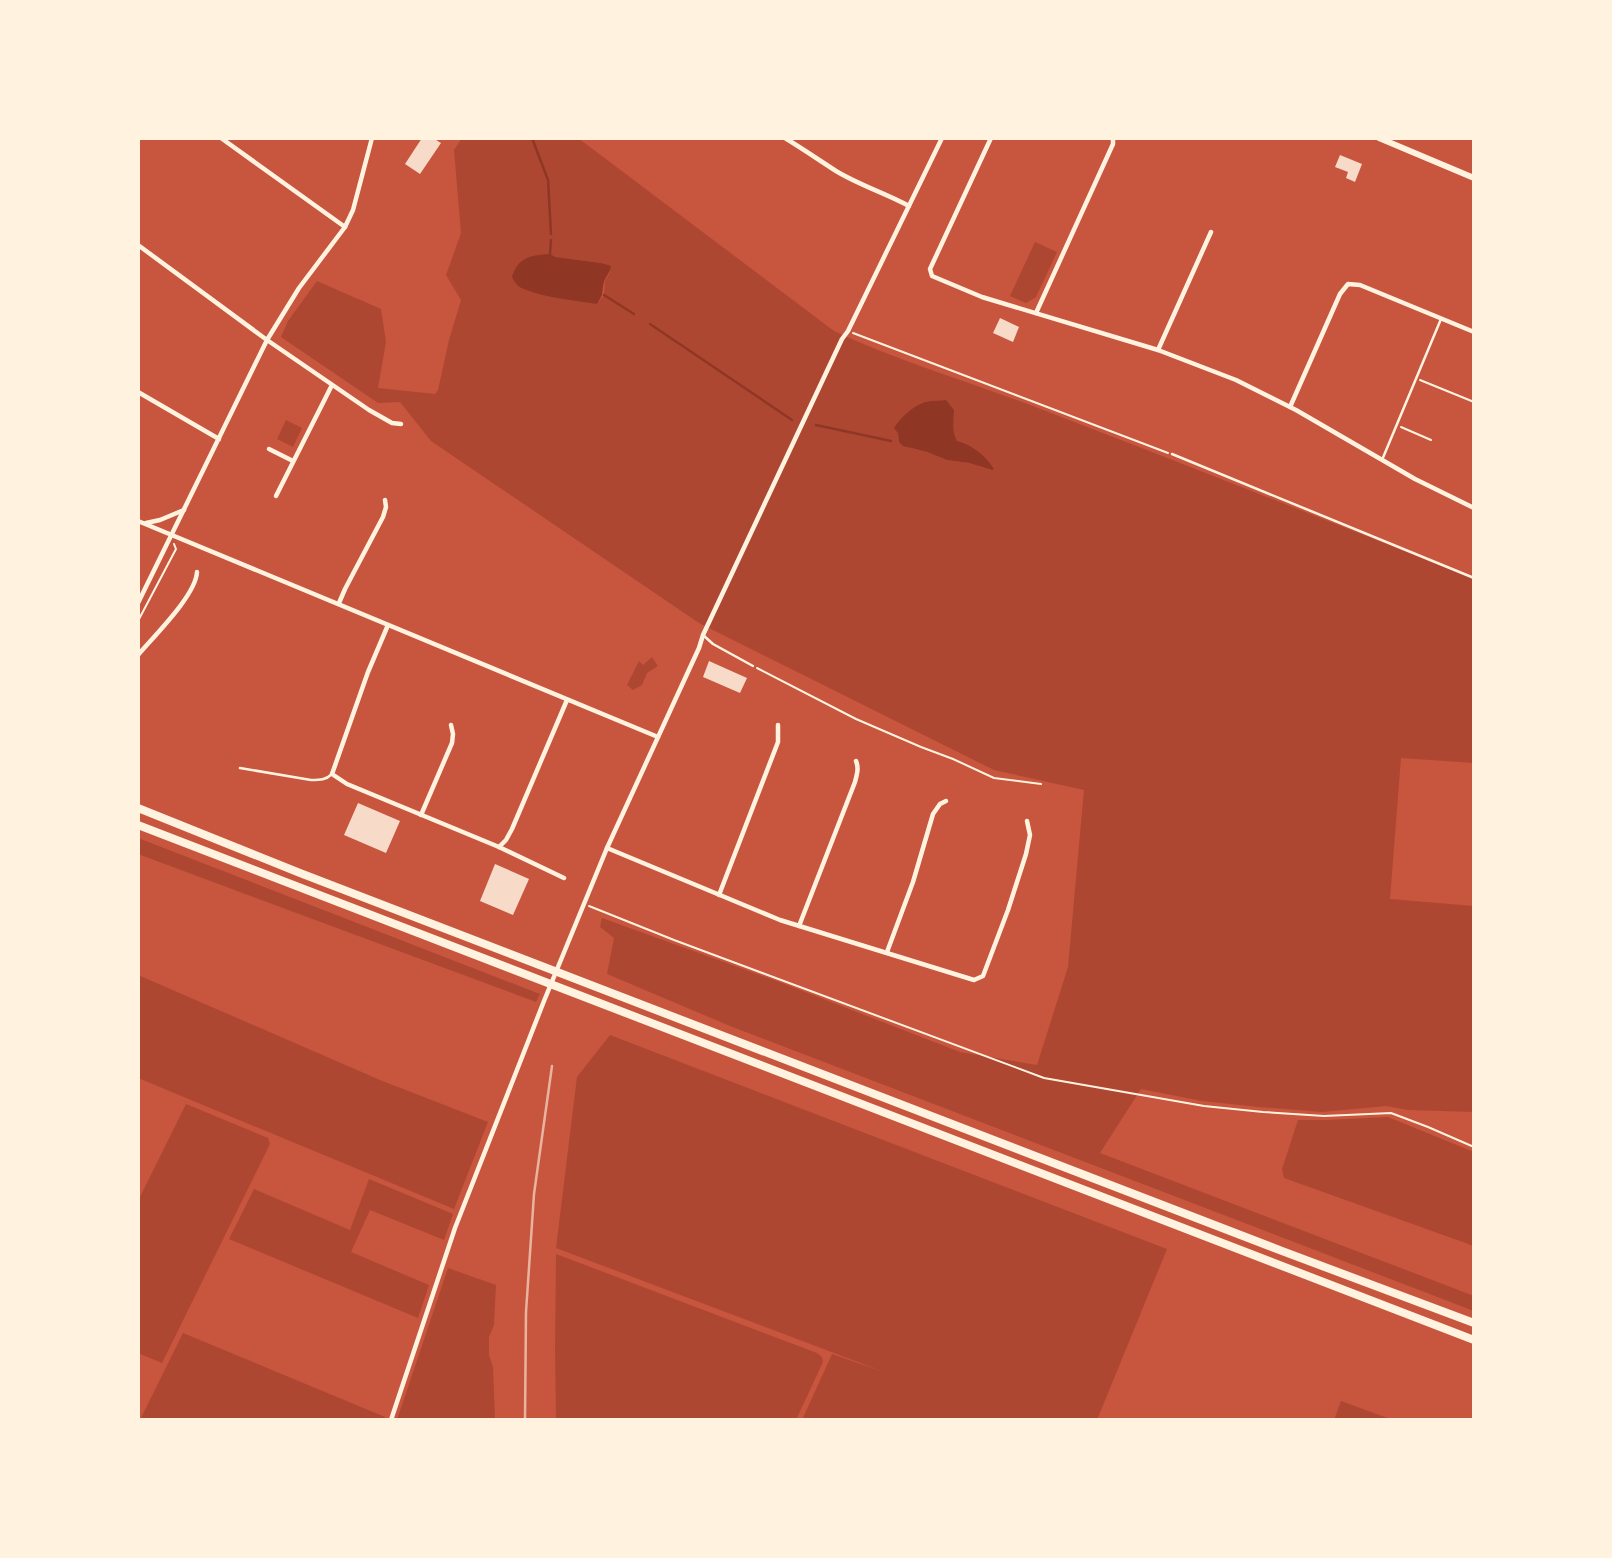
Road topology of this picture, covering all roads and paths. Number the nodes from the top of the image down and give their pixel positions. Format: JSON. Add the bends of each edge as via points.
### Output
{"nodes":[{"id":1,"x":221,"y":138,"type":"edge"},
{"id":2,"x":373,"y":138,"type":"edge"},
{"id":3,"x":786,"y":138,"type":"edge"},
{"id":4,"x":942,"y":138,"type":"edge"},
{"id":5,"x":991,"y":138,"type":"edge"},
{"id":6,"x":1114,"y":138,"type":"edge"},
{"id":7,"x":1379,"y":138,"type":"edge"},
{"id":8,"x":1474,"y":178,"type":"edge"},
{"id":9,"x":909,"y":206,"type":"junction"},
{"id":10,"x":345,"y":227,"type":"junction"},
{"id":11,"x":1211,"y":232,"type":"dead end"},
{"id":12,"x":138,"y":245,"type":"edge"},
{"id":13,"x":1036,"y":313,"type":"junction"},
{"id":14,"x":1441,"y":319,"type":"junction"},
{"id":15,"x":848,"y":331,"type":"junction"},
{"id":16,"x":1474,"y":332,"type":"edge"},
{"id":17,"x":267,"y":340,"type":"junction"},
{"id":18,"x":1158,"y":350,"type":"junction"},
{"id":19,"x":1416,"y":379,"type":"junction"},
{"id":20,"x":332,"y":385,"type":"junction"},
{"id":21,"x":138,"y":392,"type":"edge"},
{"id":22,"x":1474,"y":402,"type":"edge"},
{"id":23,"x":1290,"y":407,"type":"junction"},
{"id":24,"x":401,"y":424,"type":"dead end"},
{"id":25,"x":1396,"y":426,"type":"junction"},
{"id":26,"x":219,"y":439,"type":"junction"},
{"id":27,"x":1431,"y":440,"type":"dead end"},
{"id":28,"x":269,"y":449,"type":"dead end"},
{"id":29,"x":1172,"y":454,"type":"joint"},
{"id":30,"x":1382,"y":460,"type":"junction"},
{"id":31,"x":293,"y":461,"type":"junction"},
{"id":32,"x":276,"y":496,"type":"dead end"},
{"id":33,"x":385,"y":500,"type":"dead end"},
{"id":34,"x":1474,"y":508,"type":"edge"},
{"id":35,"x":185,"y":509,"type":"junction"},
{"id":36,"x":138,"y":521,"type":"edge"},
{"id":37,"x":145,"y":523,"type":"junction"},
{"id":38,"x":172,"y":534,"type":"junction"},
{"id":39,"x":197,"y":572,"type":"dead end"},
{"id":40,"x":1474,"y":578,"type":"edge"},
{"id":41,"x":138,"y":603,"type":"edge"},
{"id":42,"x":339,"y":603,"type":"junction"},
{"id":43,"x":138,"y":621,"type":"edge"},
{"id":44,"x":388,"y":625,"type":"junction"},
{"id":45,"x":703,"y":635,"type":"junction"},
{"id":46,"x":138,"y":654,"type":"edge"},
{"id":47,"x":753,"y":666,"type":"joint"},
{"id":48,"x":567,"y":700,"type":"junction"},
{"id":49,"x":451,"y":725,"type":"dead end"},
{"id":50,"x":778,"y":725,"type":"dead end"},
{"id":51,"x":657,"y":737,"type":"junction"},
{"id":52,"x":856,"y":761,"type":"dead end"},
{"id":53,"x":240,"y":768,"type":"dead end"},
{"id":54,"x":332,"y":774,"type":"junction"},
{"id":55,"x":1041,"y":784,"type":"dead end"},
{"id":56,"x":946,"y":801,"type":"dead end"},
{"id":57,"x":138,"y":808,"type":"edge"},
{"id":58,"x":421,"y":815,"type":"junction"},
{"id":59,"x":1027,"y":821,"type":"dead end"},
{"id":60,"x":138,"y":825,"type":"edge"},
{"id":61,"x":499,"y":847,"type":"junction"},
{"id":62,"x":607,"y":848,"type":"junction"},
{"id":63,"x":565,"y":878,"type":"dead end"},
{"id":64,"x":719,"y":895,"type":"junction"},
{"id":65,"x":583,"y":904,"type":"junction"},
{"id":66,"x":799,"y":926,"type":"junction"},
{"id":67,"x":887,"y":952,"type":"junction"},
{"id":68,"x":1474,"y":1147,"type":"edge"},
{"id":69,"x":1474,"y":1323,"type":"edge"},
{"id":70,"x":1474,"y":1340,"type":"edge"},
{"id":71,"x":391,"y":1420,"type":"edge"}],
"edges":[{"from":1,"to":10,"type":"street"},
{"from":2,"to":10,"type":"street"},
{"from":3,"to":9,"type":"street","via":[[835,170]]},
{"from":4,"to":9,"type":"street"},
{"from":5,"to":13,"type":"street","via":[[930,269],[932,276],[974,294]]},
{"from":6,"to":13,"type":"street"},
{"from":7,"to":8,"type":"main road"},
{"from":9,"to":15,"type":"street"},
{"from":10,"to":17,"type":"street"},
{"from":11,"to":18,"type":"street"},
{"from":12,"to":17,"type":"street"},
{"from":13,"to":18,"type":"street"},
{"from":14,"to":16,"type":"street"},
{"from":14,"to":19,"type":"lane"},
{"from":14,"to":23,"type":"street","via":[[1348,284]]},
{"from":15,"to":29,"type":"path"},
{"from":15,"to":45,"type":"street"},
{"from":17,"to":20,"type":"street"},
{"from":17,"to":26,"type":"street"},
{"from":18,"to":23,"type":"street"},
{"from":19,"to":22,"type":"path"},
{"from":19,"to":25,"type":"lane"},
{"from":20,"to":24,"type":"street","via":[[382,419]]},
{"from":20,"to":31,"type":"street"},
{"from":21,"to":26,"type":"street"},
{"from":23,"to":30,"type":"street"},
{"from":25,"to":27,"type":"path"},
{"from":25,"to":30,"type":"lane"},
{"from":26,"to":35,"type":"street"},
{"from":28,"to":31,"type":"street"},
{"from":29,"to":40,"type":"lane"},
{"from":30,"to":34,"type":"street"},
{"from":31,"to":32,"type":"street"},
{"from":33,"to":42,"type":"street","via":[[383,517]]},
{"from":35,"to":37,"type":"street"},
{"from":35,"to":38,"type":"street"},
{"from":36,"to":37,"type":"street"},
{"from":37,"to":38,"type":"street"},
{"from":38,"to":41,"type":"street"},
{"from":38,"to":42,"type":"street"},
{"from":38,"to":43,"type":"path","via":[[176,549]]},
{"from":39,"to":46,"type":"street","via":[[192,589]]},
{"from":42,"to":44,"type":"street"},
{"from":44,"to":48,"type":"street"},
{"from":44,"to":54,"type":"street"},
{"from":45,"to":47,"type":"lane"},
{"from":45,"to":51,"type":"street"},
{"from":47,"to":55,"type":"path","via":[[856,719],[995,778]]},
{"from":48,"to":51,"type":"street"},
{"from":48,"to":61,"type":"street","via":[[512,829]]},
{"from":49,"to":58,"type":"street","via":[[452,743]]},
{"from":50,"to":64,"type":"street","via":[[778,742]]},
{"from":51,"to":62,"type":"street"},
{"from":52,"to":66,"type":"street","via":[[855,782]]},
{"from":53,"to":54,"type":"lane","via":[[311,780]]},
{"from":54,"to":58,"type":"street"},
{"from":56,"to":67,"type":"street","via":[[933,814]]},
{"from":57,"to":69,"type":"highway"},
{"from":58,"to":61,"type":"street"},
{"from":59,"to":67,"type":"street","via":[[1026,854],[983,976],[974,980]]},
{"from":60,"to":70,"type":"highway"},
{"from":61,"to":63,"type":"street"},
{"from":62,"to":64,"type":"street"},
{"from":62,"to":65,"type":"street"},
{"from":64,"to":66,"type":"street"},
{"from":65,"to":68,"type":"path","via":[[1044,1078],[1263,1112],[1324,1116],[1391,1113]]},
{"from":65,"to":71,"type":"street","via":[[454,1227]]},
{"from":66,"to":67,"type":"street"}]}
